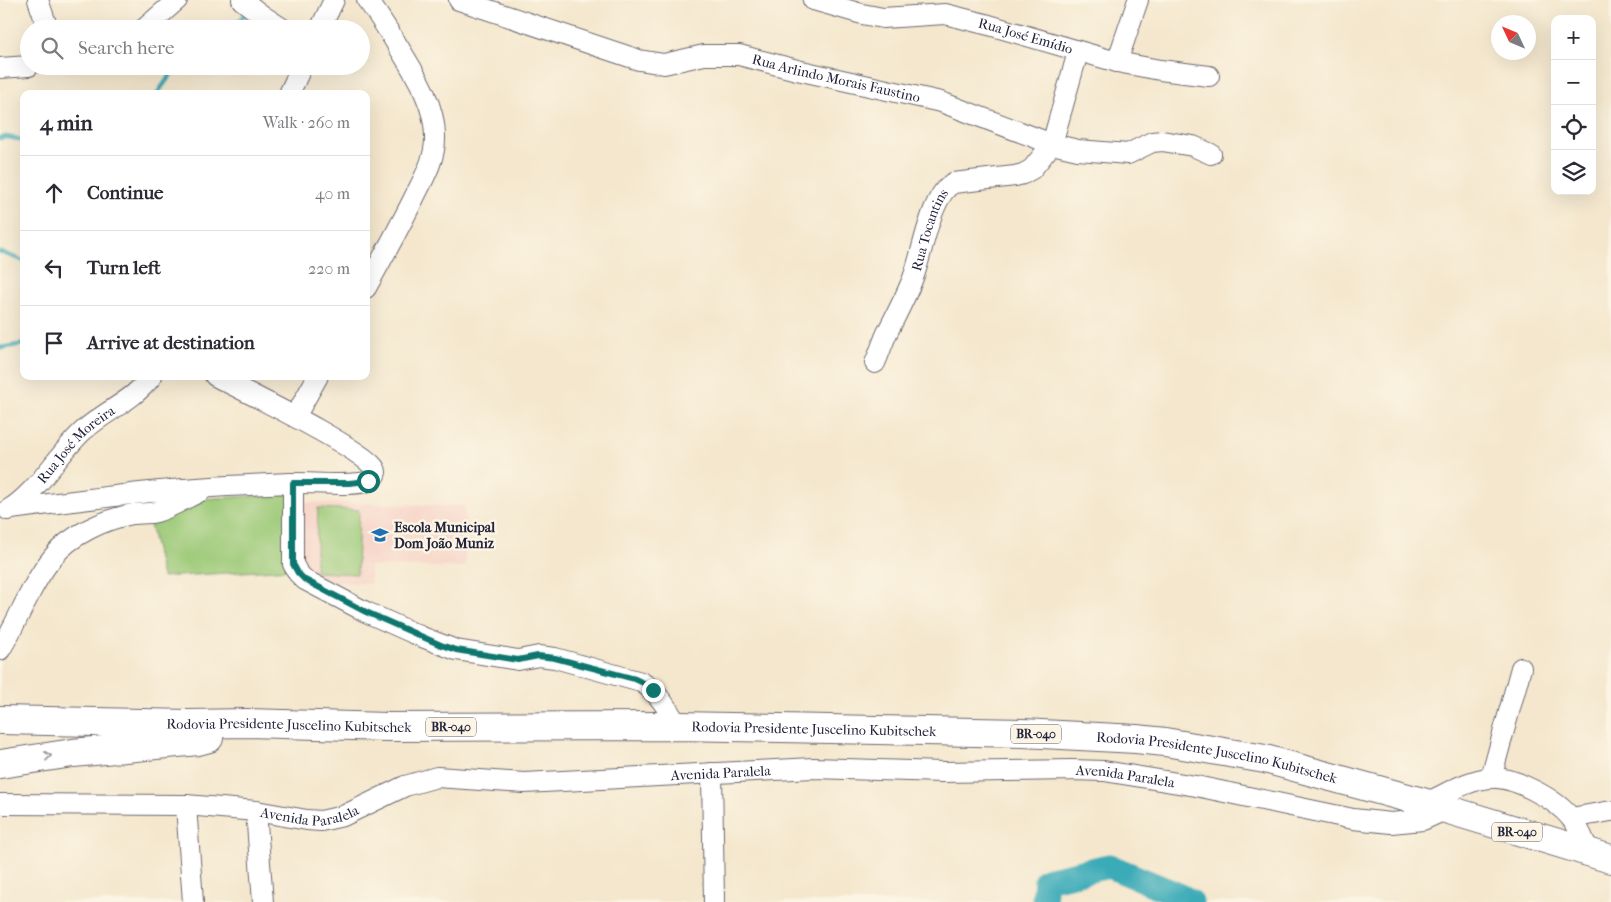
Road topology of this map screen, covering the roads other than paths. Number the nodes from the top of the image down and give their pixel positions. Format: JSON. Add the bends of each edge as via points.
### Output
{"nodes":[{"id":1,"x":38,"y":0,"type":"edge"},
{"id":2,"x":177,"y":0,"type":"edge"},
{"id":3,"x":242,"y":0,"type":"edge"},
{"id":4,"x":334,"y":0,"type":"edge"},
{"id":5,"x":367,"y":0,"type":"edge"},
{"id":6,"x":460,"y":0,"type":"edge"},
{"id":7,"x":813,"y":0,"type":"edge"},
{"id":8,"x":1138,"y":0,"type":"edge"},
{"id":9,"x":947,"y":7,"type":"edge"},
{"id":10,"x":45,"y":20,"type":"edge"},
{"id":11,"x":154,"y":20,"type":"edge"},
{"id":12,"x":269,"y":20,"type":"edge"},
{"id":13,"x":324,"y":20,"type":"edge"},
{"id":14,"x":1078,"y":52,"type":"junction"},
{"id":15,"x":1117,"y":62,"type":"junction"},
{"id":16,"x":20,"y":67,"type":"edge"},
{"id":17,"x":0,"y":68,"type":"edge"},
{"id":18,"x":298,"y":75,"type":"edge"},
{"id":19,"x":1209,"y":76,"type":"dead end"},
{"id":20,"x":291,"y":90,"type":"edge"},
{"id":21,"x":1052,"y":144,"type":"junction"},
{"id":22,"x":1211,"y":154,"type":"dead end"},
{"id":23,"x":370,"y":280,"type":"edge"},
{"id":24,"x":875,"y":363,"type":"dead end"},
{"id":25,"x":148,"y":380,"type":"edge"},
{"id":26,"x":223,"y":380,"type":"edge"},
{"id":27,"x":316,"y":380,"type":"edge"},
{"id":28,"x":296,"y":417,"type":"junction"},
{"id":29,"x":293,"y":483,"type":"junction"},
{"id":30,"x":208,"y":487,"type":"junction"},
{"id":31,"x":5,"y":511,"type":"edge"},
{"id":32,"x":0,"y":650,"type":"edge"},
{"id":33,"x":1521,"y":668,"type":"dead end"},
{"id":34,"x":0,"y":720,"type":"edge"},
{"id":35,"x":247,"y":723,"type":"junction"},
{"id":36,"x":678,"y":726,"type":"junction"},
{"id":37,"x":0,"y":764,"type":"edge"},
{"id":38,"x":712,"y":773,"type":"junction"},
{"id":39,"x":1491,"y":778,"type":"junction"},
{"id":40,"x":0,"y":804,"type":"edge"},
{"id":41,"x":186,"y":805,"type":"junction"},
{"id":42,"x":1435,"y":807,"type":"junction"},
{"id":43,"x":256,"y":811,"type":"junction"},
{"id":44,"x":1611,"y":811,"type":"edge"},
{"id":45,"x":1571,"y":818,"type":"junction"},
{"id":46,"x":1600,"y":856,"type":"edge"},
{"id":47,"x":193,"y":902,"type":"edge"},
{"id":48,"x":263,"y":902,"type":"edge"},
{"id":49,"x":714,"y":902,"type":"edge"}],
"edges":[{"from":1,"to":10,"type":"street"},
{"from":2,"to":11,"type":"street"},
{"from":3,"to":12,"type":"street"},
{"from":4,"to":13,"type":"street"},
{"from":5,"to":23,"type":"street","via":[[421,87],[430,107],[436,139],[424,176]]},
{"from":6,"to":21,"type":"street","name":"Rua Arlindo Morais Faustino","via":[[638,60],[664,64],[704,55],[739,55],[941,102]]},
{"from":7,"to":9,"type":"street","name":"Rua José Emídio","via":[[883,18]]},
{"from":8,"to":15,"type":"street"},
{"from":9,"to":14,"type":"street","name":"Rua José Emídio","via":[[989,25]]},
{"from":14,"to":15,"type":"street","name":"Rua José Emídio"},
{"from":14,"to":21,"type":"street","name":"Rua Tocantins"},
{"from":15,"to":19,"type":"street","name":"Rua José Emídio"},
{"from":16,"to":17,"type":"street"},
{"from":18,"to":20,"type":"street"},
{"from":21,"to":22,"type":"street","name":"Rua Arlindo Morais Faustino","via":[[1078,150],[1128,154],[1152,142],[1162,141],[1193,146]]},
{"from":21,"to":24,"type":"street","name":"Rua Tocantins","via":[[1038,163],[1023,174],[957,182],[944,190],[914,276]]},
{"from":25,"to":31,"type":"street","name":"Rua José Moreira","via":[[134,396],[79,435],[26,495]]},
{"from":26,"to":28,"type":"street"},
{"from":27,"to":28,"type":"street"},
{"from":28,"to":29,"type":"street","via":[[362,456],[376,473],[371,480],[363,482]]},
{"from":29,"to":30,"type":"street"},
{"from":29,"to":36,"type":"street","via":[[293,564],[305,580],[366,612],[456,650],[518,660],[538,656],[555,658],[641,682],[660,698]]},
{"from":30,"to":31,"type":"street"},
{"from":30,"to":32,"type":"street","via":[[170,507],[132,514],[75,536],[54,555],[37,579]]},
{"from":33,"to":39,"type":"street"},
{"from":34,"to":35,"type":"highway","name":"Rodovia Presidente Juscelino Kubitschek","number":"BR-040"},
{"from":35,"to":36,"type":"highway","name":"Rodovia Presidente Juscelino Kubitschek","number":"BR-040","via":[[387,727]]},
{"from":37,"to":35,"type":"highway","one_way":true,"via":[[72,753],[198,741]]},
{"from":36,"to":42,"type":"highway","name":"Rodovia Presidente Juscelino Kubitschek","number":"BR-040","via":[[1023,733],[1165,742],[1266,759]]},
{"from":38,"to":42,"type":"street","name":"Avenida Paralela","via":[[813,768],[942,772],[1062,770],[1104,772],[1196,786],[1353,819],[1423,820]]},
{"from":38,"to":43,"type":"street","name":"Avenida Paralela","via":[[524,783],[436,778],[405,786],[354,812],[330,820],[307,820]]},
{"from":38,"to":49,"type":"street"},
{"from":39,"to":42,"type":"street","name":"Avenida Paralela","via":[[1465,784]]},
{"from":39,"to":45,"type":"street","via":[[1533,790],[1551,800]]},
{"from":40,"to":41,"type":"street","name":"Avenida Paralela"},
{"from":41,"to":43,"type":"street","name":"Avenida Paralela"},
{"from":41,"to":47,"type":"street"},
{"from":42,"to":46,"type":"highway","name":"Rodovia Presidente Juscelino Kubitschek","number":"BR-040"},
{"from":43,"to":48,"type":"street"},
{"from":44,"to":45,"type":"street"},
{"from":45,"to":46,"type":"street"}]}
